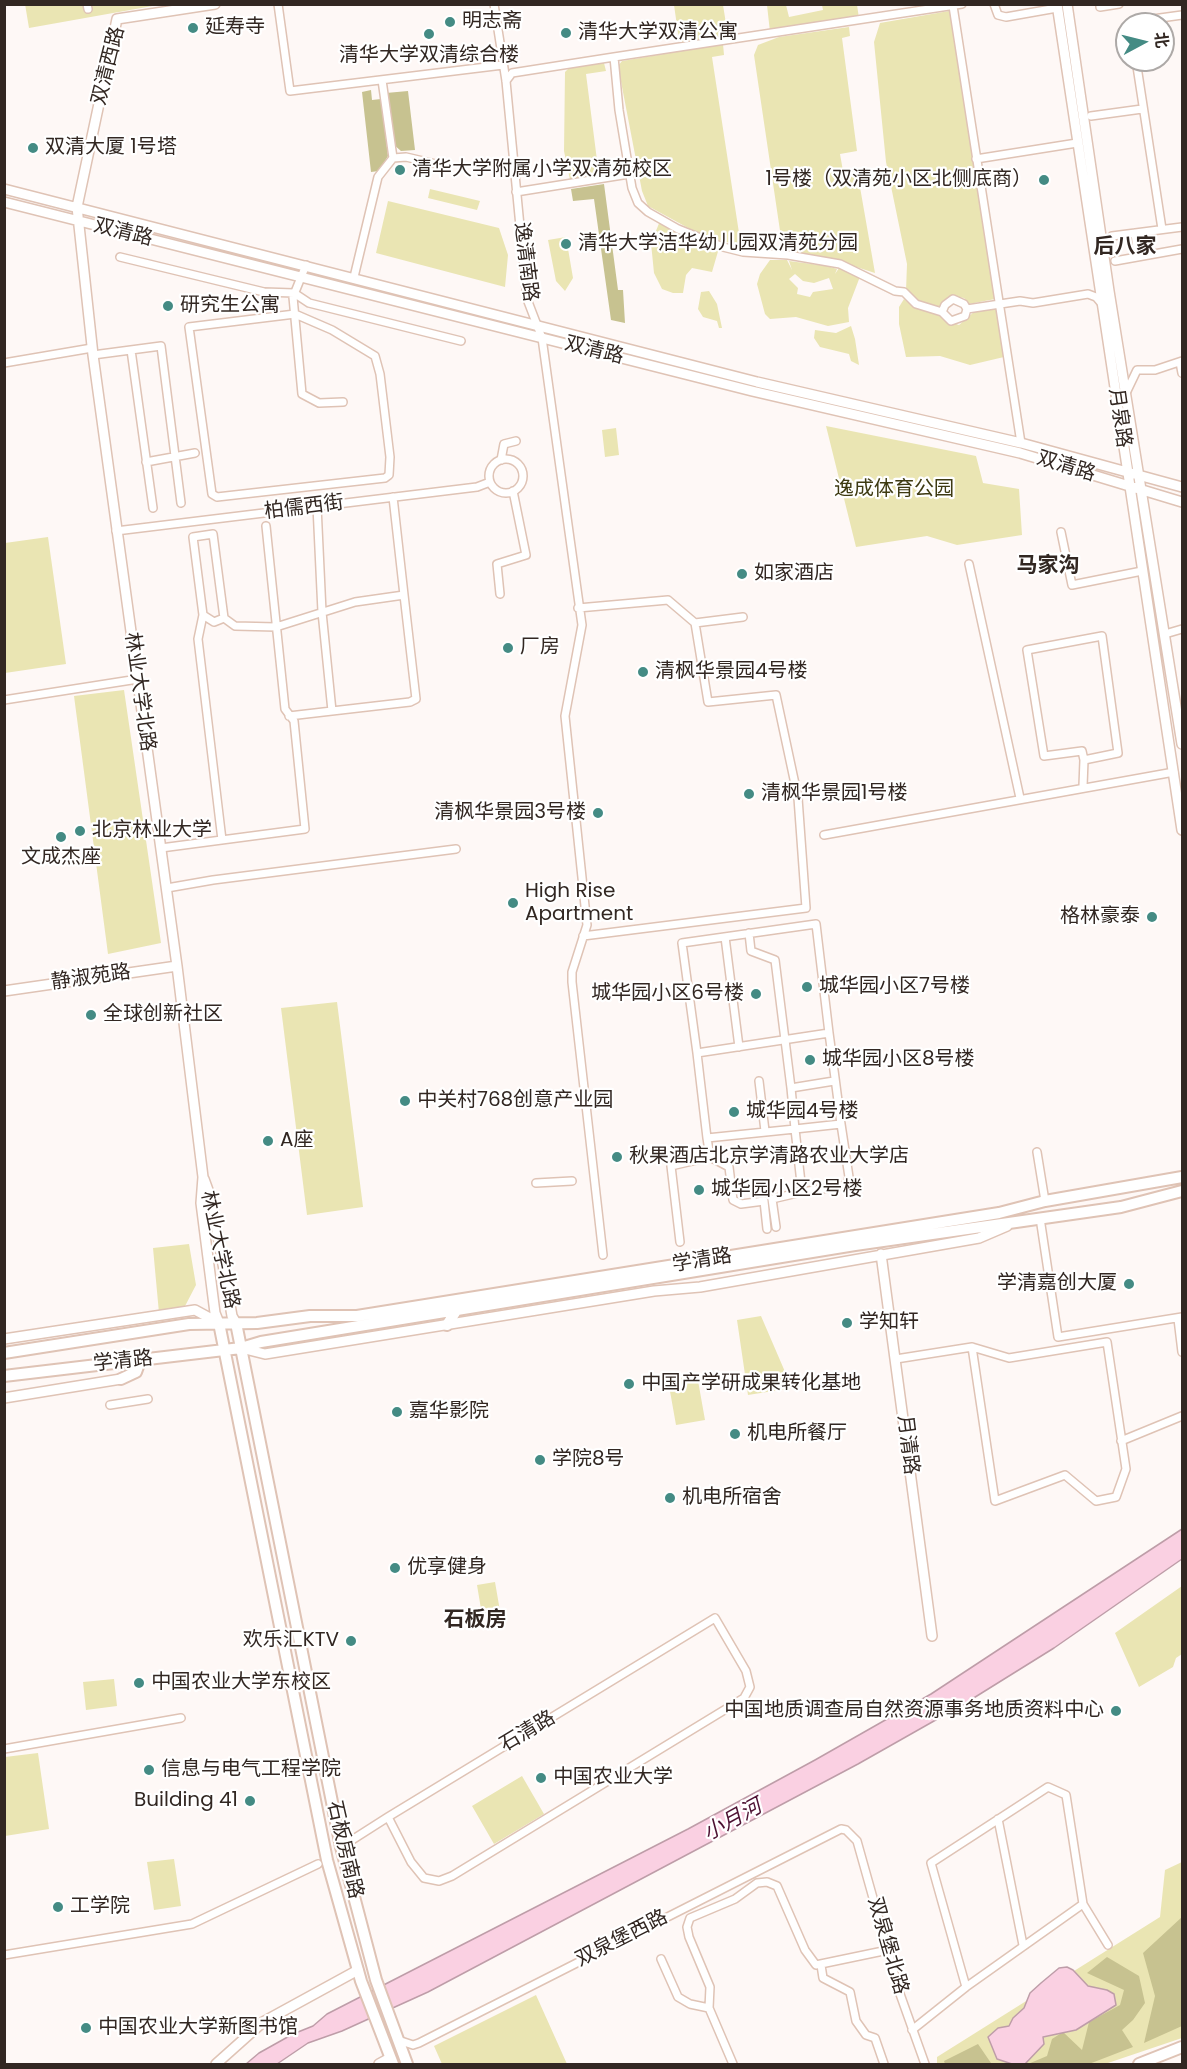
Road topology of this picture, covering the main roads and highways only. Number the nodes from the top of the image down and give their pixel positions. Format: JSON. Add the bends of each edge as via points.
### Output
{"nodes":[{"id":1,"x":215,"y":4,"type":"edge"},
{"id":2,"x":1060,"y":6,"type":"edge"},
{"id":3,"x":172,"y":7,"type":"edge"},
{"id":4,"x":4,"y":189,"type":"edge"},
{"id":5,"x":4,"y":202,"type":"edge"},
{"id":6,"x":77,"y":207,"type":"junction"},
{"id":7,"x":79,"y":222,"type":"junction"},
{"id":8,"x":1126,"y":470,"type":"junction"},
{"id":9,"x":1140,"y":475,"type":"junction"},
{"id":10,"x":1129,"y":487,"type":"junction"},
{"id":11,"x":1182,"y":487,"type":"edge"},
{"id":12,"x":1143,"y":491,"type":"junction"},
{"id":13,"x":1182,"y":502,"type":"edge"},
{"id":14,"x":1182,"y":744,"type":"edge"},
{"id":15,"x":1182,"y":830,"type":"edge"},
{"id":16,"x":177,"y":966,"type":"junction"},
{"id":17,"x":4,"y":991,"type":"edge"},
{"id":18,"x":203,"y":1177,"type":"junction"},
{"id":19,"x":1182,"y":1177,"type":"edge"},
{"id":20,"x":1182,"y":1191,"type":"edge"},
{"id":21,"x":1018,"y":1221,"type":"junction"},
{"id":22,"x":881,"y":1254,"type":"junction"},
{"id":23,"x":456,"y":1311,"type":"junction"},
{"id":24,"x":219,"y":1323,"type":"junction"},
{"id":25,"x":236,"y":1323,"type":"junction"},
{"id":26,"x":447,"y":1325,"type":"junction"},
{"id":27,"x":4,"y":1339,"type":"edge"},
{"id":28,"x":241,"y":1348,"type":"junction"},
{"id":29,"x":225,"y":1349,"type":"junction"},
{"id":30,"x":4,"y":1353,"type":"edge"},
{"id":31,"x":140,"y":1361,"type":"junction"},
{"id":32,"x":4,"y":1376,"type":"edge"},
{"id":33,"x":121,"y":1379,"type":"joint"},
{"id":34,"x":4,"y":1398,"type":"edge"},
{"id":35,"x":932,"y":1636,"type":"dead end"},
{"id":36,"x":358,"y":1970,"type":"junction"},
{"id":37,"x":1182,"y":2048,"type":"edge"},
{"id":38,"x":407,"y":2061,"type":"edge"},
{"id":39,"x":392,"y":2062,"type":"edge"},
{"id":40,"x":216,"y":2064,"type":"edge"},
{"id":41,"x":379,"y":2064,"type":"edge"},
{"id":42,"x":1139,"y":2064,"type":"edge"}],
"edges":[{"from":1,"to":3,"type":"main road","name":"双清西路"},
{"from":2,"to":8,"type":"main road","name":"月泉路"},
{"from":2,"to":9,"type":"main road","name":"月泉路"},
{"from":3,"to":6,"type":"main road","name":"双清西路","via":[[117,20]]},
{"from":4,"to":6,"type":"main road","name":"双清路"},
{"from":5,"to":7,"type":"main road","name":"双清路"},
{"from":6,"to":7,"type":"main road","name":"林业大学北路"},
{"from":6,"to":8,"type":"main road","name":"双清路","via":[[757,382]]},
{"from":7,"to":10,"type":"main road","name":"双清路","via":[[752,391],[1020,453]]},
{"from":7,"to":16,"type":"main road","name":"林业大学北路","via":[[116,531]]},
{"from":8,"to":9,"type":"main road","name":"双清路"},
{"from":8,"to":10,"type":"main road","name":"月泉路"},
{"from":9,"to":11,"type":"main road","name":"双清路"},
{"from":9,"to":12,"type":"main road","name":"月泉路"},
{"from":10,"to":12,"type":"main road","name":"双清路"},
{"from":10,"to":15,"type":"main road","name":"月泉路"},
{"from":12,"to":13,"type":"main road","name":"双清路"},
{"from":12,"to":14,"type":"main road","name":"月泉路"},
{"from":16,"to":17,"type":"main road","name":"静淑苑路"},
{"from":16,"to":18,"type":"main road","name":"林业大学北路"},
{"from":18,"to":24,"type":"main road","name":"林业大学北路","via":[[201,1203]]},
{"from":18,"to":25,"type":"main road","name":"林业大学北路","via":[[212,1201],[231,1316]]},
{"from":19,"to":25,"type":"main road","name":"学清路","via":[[999,1213],[357,1316]]},
{"from":20,"to":21,"type":"main road","name":"学清路","via":[[1121,1206]]},
{"from":21,"to":22,"type":"main road","name":"学清路","via":[[980,1238]]},
{"from":21,"to":23,"type":"main road","name":"学清路"},
{"from":22,"to":26,"type":"main road","name":"学清路","via":[[700,1287]]},
{"from":22,"to":35,"type":"main road","name":"月清路"},
{"from":23,"to":26,"type":"main road"},
{"from":23,"to":28,"type":"main road","name":"学清路"},
{"from":24,"to":25,"type":"main road","name":"学清路"},
{"from":24,"to":27,"type":"main road","name":"学清路","via":[[195,1310]]},
{"from":24,"to":29,"type":"main road","name":"石板房南路"},
{"from":24,"to":30,"type":"main road","name":"学清路","via":[[189,1324]]},
{"from":25,"to":28,"type":"main road","name":"石板房南路"},
{"from":26,"to":28,"type":"main road","name":"学清路","via":[[265,1354]]},
{"from":28,"to":29,"type":"main road","name":"学清路"},
{"from":28,"to":38,"type":"main road","name":"石板房南路","via":[[341,1847],[376,1980]]},
{"from":29,"to":31,"type":"main road","name":"学清路"},
{"from":29,"to":36,"type":"main road","name":"石板房南路","via":[[327,1860]]},
{"from":31,"to":32,"type":"main road","name":"学清路"},
{"from":31,"to":33,"type":"main road","via":[[136,1372]]},
{"from":33,"to":34,"type":"main road","name":"学清路"},
{"from":36,"to":39,"type":"main road","name":"石板房南路"},
{"from":36,"to":40,"type":"main road","via":[[263,2022]]},
{"from":37,"to":42,"type":"main road"},
{"from":39,"to":41,"type":"main road"}]}
